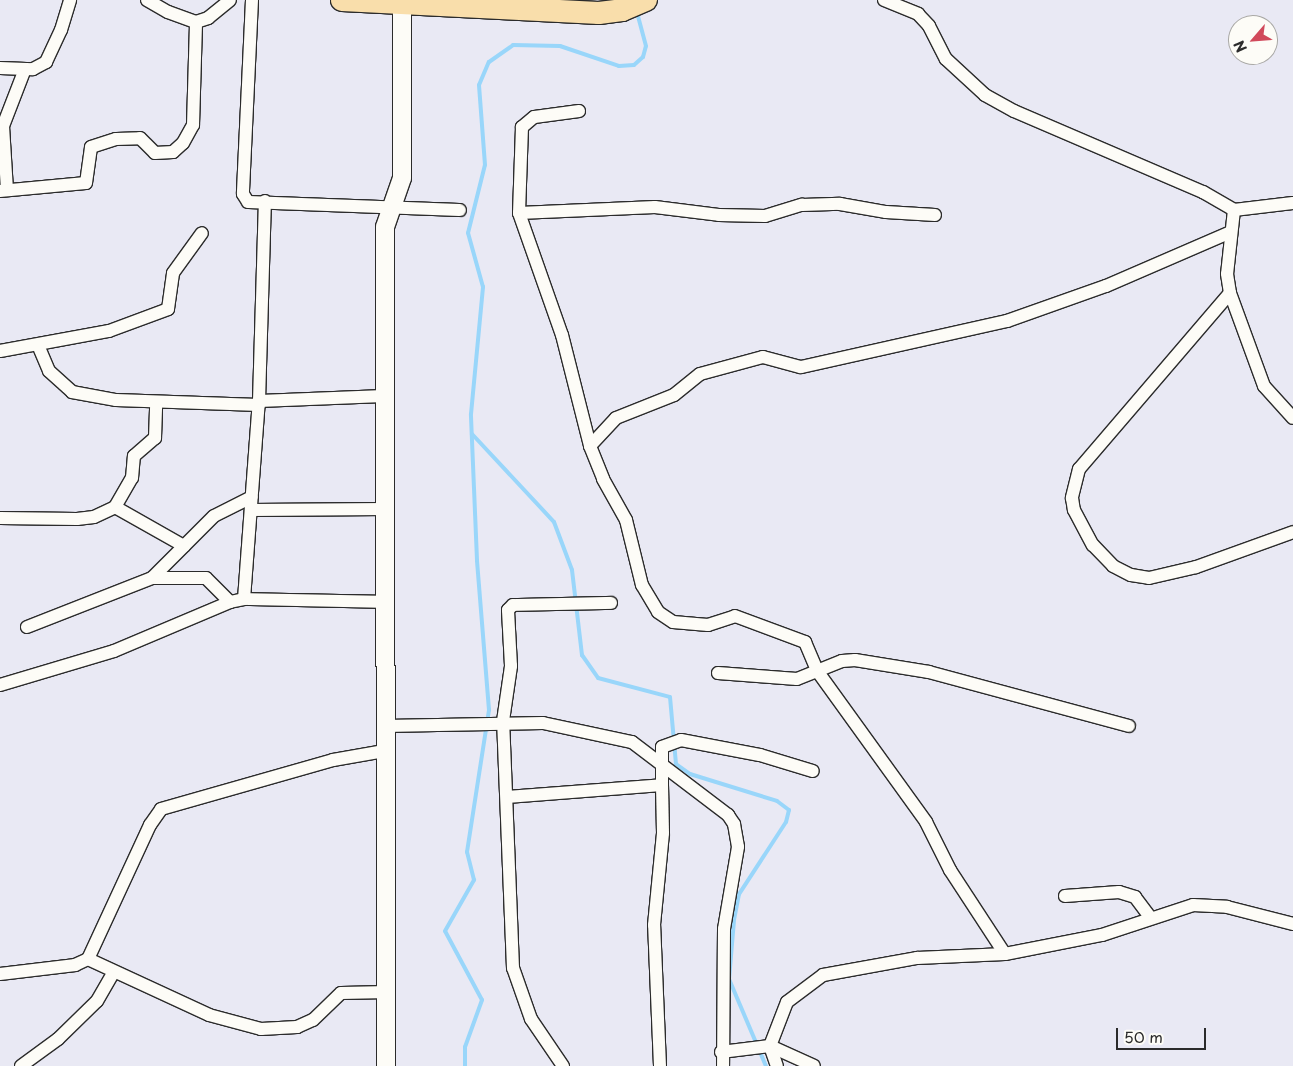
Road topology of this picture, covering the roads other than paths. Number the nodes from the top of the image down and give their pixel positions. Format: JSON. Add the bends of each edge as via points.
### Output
{"nodes":[{"id":1,"x":70,"y":0,"type":"edge"},
{"id":2,"x":147,"y":0,"type":"edge"},
{"id":3,"x":230,"y":0,"type":"edge"},
{"id":4,"x":252,"y":0,"type":"edge"},
{"id":5,"x":342,"y":0,"type":"edge"},
{"id":6,"x":645,"y":0,"type":"edge"},
{"id":7,"x":884,"y":0,"type":"edge"},
{"id":8,"x":402,"y":4,"type":"junction"},
{"id":9,"x":509,"y":5,"type":"edge"},
{"id":10,"x":196,"y":22,"type":"junction"},
{"id":11,"x":0,"y":68,"type":"edge"},
{"id":12,"x":25,"y":69,"type":"junction"},
{"id":13,"x":579,"y":111,"type":"dead end"},
{"id":14,"x":2,"y":126,"type":"edge"},
{"id":15,"x":4,"y":190,"type":"edge"},
{"id":16,"x":265,"y":201,"type":"junction"},
{"id":17,"x":1293,"y":203,"type":"edge"},
{"id":18,"x":391,"y":206,"type":"junction"},
{"id":19,"x":460,"y":210,"type":"dead end"},
{"id":20,"x":1234,"y":210,"type":"junction"},
{"id":21,"x":518,"y":213,"type":"junction"},
{"id":22,"x":935,"y":214,"type":"dead end"},
{"id":23,"x":1231,"y":232,"type":"junction"},
{"id":24,"x":202,"y":233,"type":"dead end"},
{"id":25,"x":1230,"y":293,"type":"junction"},
{"id":26,"x":38,"y":345,"type":"junction"},
{"id":27,"x":0,"y":351,"type":"edge"},
{"id":28,"x":384,"y":396,"type":"junction"},
{"id":29,"x":156,"y":402,"type":"junction"},
{"id":30,"x":259,"y":403,"type":"junction"},
{"id":31,"x":1293,"y":418,"type":"edge"},
{"id":32,"x":590,"y":446,"type":"junction"},
{"id":33,"x":252,"y":497,"type":"junction"},
{"id":34,"x":115,"y":507,"type":"junction"},
{"id":35,"x":385,"y":508,"type":"junction"},
{"id":36,"x":251,"y":510,"type":"junction"},
{"id":37,"x":0,"y":518,"type":"edge"},
{"id":38,"x":1293,"y":532,"type":"edge"},
{"id":39,"x":184,"y":546,"type":"junction"},
{"id":40,"x":152,"y":578,"type":"junction"},
{"id":41,"x":244,"y":599,"type":"junction"},
{"id":42,"x":230,"y":602,"type":"junction"},
{"id":43,"x":385,"y":602,"type":"junction"},
{"id":44,"x":611,"y":603,"type":"dead end"},
{"id":45,"x":27,"y":627,"type":"dead end"},
{"id":46,"x":818,"y":672,"type":"junction"},
{"id":47,"x":718,"y":674,"type":"dead end"},
{"id":48,"x":0,"y":685,"type":"edge"},
{"id":49,"x":500,"y":722,"type":"junction"},
{"id":50,"x":385,"y":726,"type":"junction"},
{"id":51,"x":1129,"y":726,"type":"dead end"},
{"id":52,"x":384,"y":751,"type":"junction"},
{"id":53,"x":662,"y":762,"type":"junction"},
{"id":54,"x":812,"y":771,"type":"dead end"},
{"id":55,"x":662,"y":785,"type":"junction"},
{"id":56,"x":507,"y":797,"type":"junction"},
{"id":57,"x":1066,"y":896,"type":"dead end"},
{"id":58,"x":1151,"y":918,"type":"junction"},
{"id":59,"x":1293,"y":924,"type":"edge"},
{"id":60,"x":1005,"y":954,"type":"junction"},
{"id":61,"x":88,"y":959,"type":"junction"},
{"id":62,"x":113,"y":973,"type":"junction"},
{"id":63,"x":0,"y":974,"type":"edge"},
{"id":64,"x":388,"y":992,"type":"junction"},
{"id":65,"x":763,"y":1047,"type":"junction"},
{"id":66,"x":722,"y":1052,"type":"junction"},
{"id":67,"x":21,"y":1066,"type":"edge"},
{"id":68,"x":386,"y":1066,"type":"edge"},
{"id":69,"x":562,"y":1066,"type":"edge"},
{"id":70,"x":660,"y":1066,"type":"edge"},
{"id":71,"x":723,"y":1066,"type":"edge"},
{"id":72,"x":776,"y":1066,"type":"edge"},
{"id":73,"x":814,"y":1066,"type":"edge"}],
"edges":[{"from":1,"to":12,"type":"street","via":[[51,56],[41,67]]},
{"from":2,"to":10,"type":"street"},
{"from":3,"to":10,"type":"street","via":[[208,18]]},
{"from":4,"to":16,"type":"street","via":[[243,194],[248,202]]},
{"from":5,"to":8,"type":"highway"},
{"from":6,"to":9,"type":"highway","via":[[622,10],[599,13]]},
{"from":7,"to":20,"type":"street","via":[[918,14],[946,60],[985,95],[1102,151],[1203,192]]},
{"from":8,"to":9,"type":"highway"},
{"from":8,"to":18,"type":"street","via":[[402,178]]},
{"from":10,"to":15,"type":"street","via":[[193,125],[183,143],[173,152],[155,153],[140,138],[94,144],[87,165],[86,184]]},
{"from":11,"to":12,"type":"street"},
{"from":12,"to":14,"type":"street"},
{"from":13,"to":21,"type":"street","via":[[534,117],[522,127]]},
{"from":14,"to":15,"type":"street"},
{"from":16,"to":18,"type":"street"},
{"from":16,"to":30,"type":"street"},
{"from":17,"to":20,"type":"street"},
{"from":18,"to":19,"type":"street"},
{"from":18,"to":28,"type":"street","via":[[385,227]]},
{"from":20,"to":23,"type":"street"},
{"from":21,"to":22,"type":"street","via":[[656,207],[719,215],[765,216],[802,205],[840,204],[886,212]]},
{"from":21,"to":32,"type":"street","via":[[562,335]]},
{"from":23,"to":25,"type":"street","via":[[1227,274]]},
{"from":23,"to":32,"type":"street","via":[[1106,286],[1006,321],[801,367],[763,358],[700,374],[674,395],[616,418]]},
{"from":24,"to":26,"type":"street","via":[[173,273],[168,309],[109,331]]},
{"from":25,"to":31,"type":"street","via":[[1264,386]]},
{"from":25,"to":38,"type":"street","via":[[1079,469],[1073,492],[1074,510],[1093,545],[1113,566],[1149,578],[1196,567]]},
{"from":26,"to":27,"type":"street"},
{"from":26,"to":29,"type":"street","via":[[49,371],[72,392],[116,400]]},
{"from":28,"to":30,"type":"street"},
{"from":28,"to":35,"type":"street"},
{"from":29,"to":30,"type":"street"},
{"from":29,"to":34,"type":"street","via":[[155,438],[134,456],[132,478]]},
{"from":30,"to":33,"type":"street"},
{"from":32,"to":46,"type":"street","via":[[603,479],[629,527],[642,584],[658,612],[673,622],[708,625],[735,616],[796,638],[810,647]]},
{"from":33,"to":36,"type":"street"},
{"from":33,"to":39,"type":"street","via":[[214,516]]},
{"from":34,"to":37,"type":"street","via":[[94,517],[77,519]]},
{"from":34,"to":39,"type":"street"},
{"from":35,"to":36,"type":"street"},
{"from":35,"to":43,"type":"street"},
{"from":36,"to":41,"type":"street"},
{"from":39,"to":40,"type":"street"},
{"from":40,"to":42,"type":"street","via":[[206,578]]},
{"from":40,"to":45,"type":"street"},
{"from":41,"to":42,"type":"street"},
{"from":41,"to":43,"type":"street"},
{"from":42,"to":48,"type":"street","via":[[114,651]]},
{"from":43,"to":50,"type":"street"},
{"from":44,"to":49,"type":"street","via":[[510,607],[511,666]]},
{"from":46,"to":47,"type":"street","via":[[798,679]]},
{"from":46,"to":51,"type":"street","via":[[842,661],[855,660],[920,670]]},
{"from":46,"to":60,"type":"street","via":[[926,822],[950,870]]},
{"from":49,"to":50,"type":"street"},
{"from":49,"to":53,"type":"street","via":[[552,724],[632,742]]},
{"from":49,"to":56,"type":"street"},
{"from":50,"to":52,"type":"street"},
{"from":52,"to":61,"type":"street","via":[[333,760],[161,809],[150,824]]},
{"from":52,"to":64,"type":"street"},
{"from":53,"to":54,"type":"street","via":[[662,747],[673,742],[760,755]]},
{"from":53,"to":55,"type":"street"},
{"from":53,"to":66,"type":"street","via":[[728,815],[737,834],[738,847],[724,929]]},
{"from":55,"to":56,"type":"street"},
{"from":55,"to":70,"type":"street","via":[[663,833],[654,925]]},
{"from":56,"to":69,"type":"street","via":[[512,968],[530,1020]]},
{"from":57,"to":58,"type":"street","via":[[1119,892],[1135,897]]},
{"from":58,"to":59,"type":"street","via":[[1198,905],[1227,907]]},
{"from":58,"to":60,"type":"street","via":[[1102,935]]},
{"from":60,"to":65,"type":"street","via":[[917,958],[823,975],[787,1002]]},
{"from":61,"to":62,"type":"street"},
{"from":61,"to":63,"type":"street","via":[[75,965]]},
{"from":62,"to":64,"type":"street","via":[[209,1015],[261,1029],[297,1027],[312,1020],[341,993]]},
{"from":62,"to":67,"type":"street","via":[[97,1001],[58,1039]]},
{"from":64,"to":68,"type":"street"},
{"from":65,"to":66,"type":"street"},
{"from":65,"to":72,"type":"street"},
{"from":65,"to":73,"type":"street"},
{"from":66,"to":71,"type":"street"}]}
